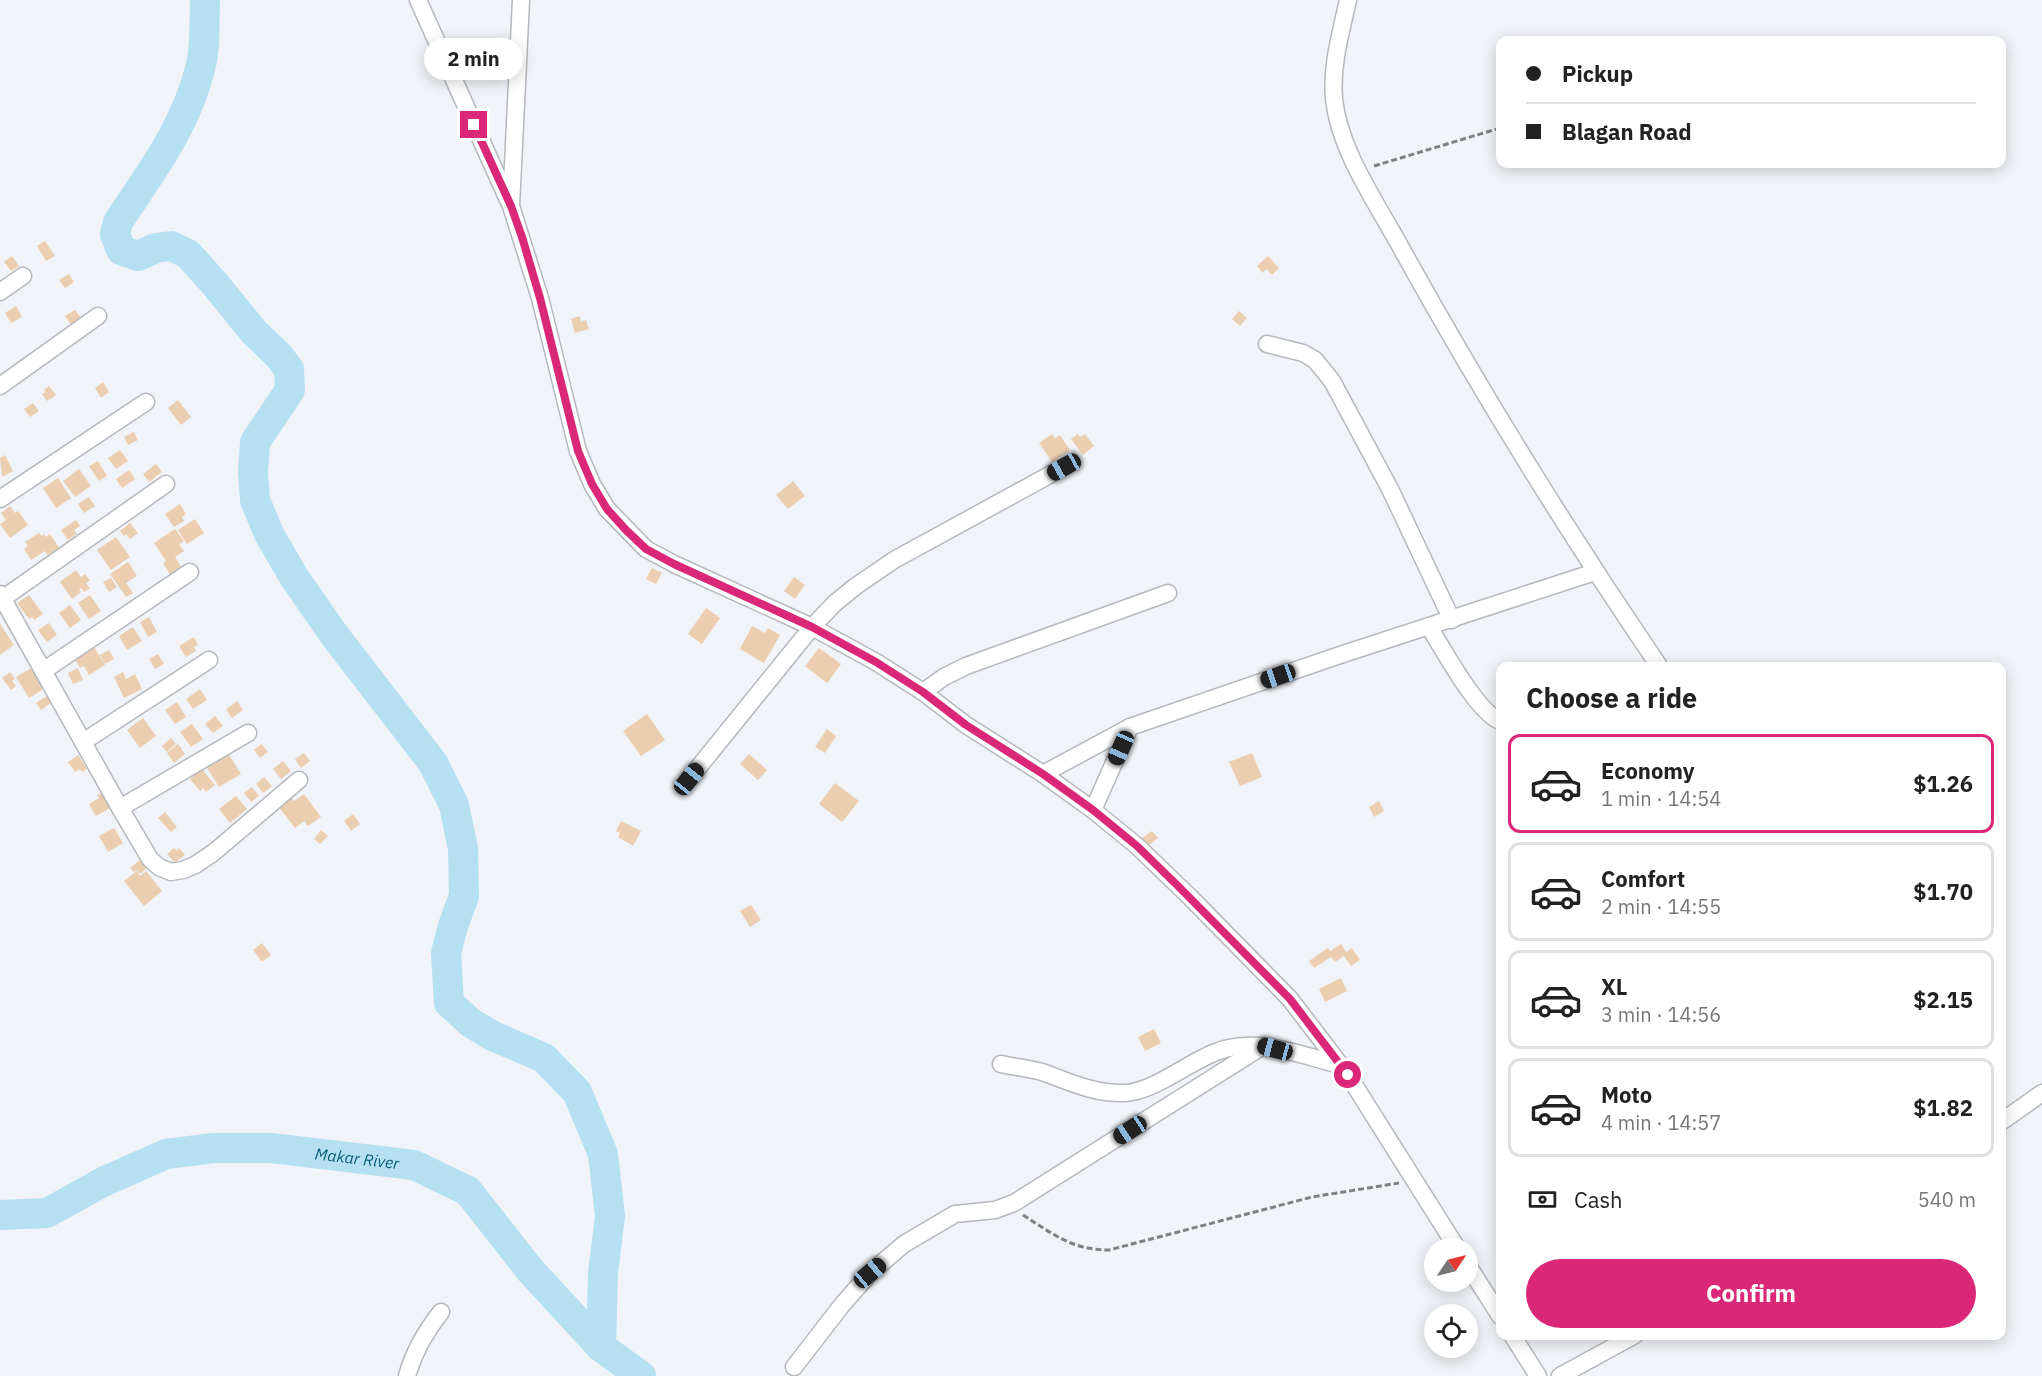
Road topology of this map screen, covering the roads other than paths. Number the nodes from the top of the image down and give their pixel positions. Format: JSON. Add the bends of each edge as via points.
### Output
{"nodes":[{"id":1,"x":418,"y":0,"type":"edge"},
{"id":2,"x":521,"y":0,"type":"edge"},
{"id":3,"x":1348,"y":0,"type":"edge"},
{"id":4,"x":511,"y":206,"type":"junction"},
{"id":5,"x":23,"y":276,"type":"dead end"},
{"id":6,"x":0,"y":292,"type":"edge"},
{"id":7,"x":98,"y":316,"type":"dead end"},
{"id":8,"x":1267,"y":345,"type":"dead end"},
{"id":9,"x":0,"y":386,"type":"edge"},
{"id":10,"x":146,"y":402,"type":"dead end"},
{"id":11,"x":1064,"y":467,"type":"dead end"},
{"id":12,"x":166,"y":484,"type":"dead end"},
{"id":13,"x":0,"y":499,"type":"edge"},
{"id":14,"x":1595,"y":572,"type":"junction"},
{"id":15,"x":190,"y":573,"type":"dead end"},
{"id":16,"x":1168,"y":593,"type":"dead end"},
{"id":17,"x":1,"y":596,"type":"edge"},
{"id":18,"x":1452,"y":620,"type":"junction"},
{"id":19,"x":812,"y":627,"type":"junction"},
{"id":20,"x":1429,"y":627,"type":"junction"},
{"id":21,"x":209,"y":660,"type":"dead end"},
{"id":22,"x":1656,"y":662,"type":"edge"},
{"id":23,"x":43,"y":671,"type":"junction"},
{"id":24,"x":923,"y":692,"type":"junction"},
{"id":25,"x":1496,"y":718,"type":"edge"},
{"id":26,"x":1130,"y":727,"type":"junction"},
{"id":27,"x":248,"y":734,"type":"dead end"},
{"id":28,"x":82,"y":741,"type":"junction"},
{"id":29,"x":1043,"y":774,"type":"junction"},
{"id":30,"x":689,"y":779,"type":"dead end"},
{"id":31,"x":299,"y":780,"type":"dead end"},
{"id":32,"x":120,"y":808,"type":"junction"},
{"id":33,"x":1093,"y":810,"type":"junction"},
{"id":34,"x":1263,"y":1046,"type":"junction"},
{"id":35,"x":1001,"y":1065,"type":"dead end"},
{"id":36,"x":1340,"y":1065,"type":"junction"},
{"id":37,"x":2042,"y":1093,"type":"edge"},
{"id":38,"x":2006,"y":1118,"type":"edge"},
{"id":39,"x":1451,"y":1238,"type":"edge"},
{"id":40,"x":1478,"y":1281,"type":"edge"},
{"id":41,"x":1496,"y":1310,"type":"edge"},
{"id":42,"x":441,"y":1312,"type":"dead end"},
{"id":43,"x":1515,"y":1340,"type":"edge"},
{"id":44,"x":1626,"y":1340,"type":"edge"},
{"id":45,"x":794,"y":1367,"type":"dead end"},
{"id":46,"x":407,"y":1376,"type":"edge"},
{"id":47,"x":1538,"y":1376,"type":"edge"},
{"id":48,"x":1560,"y":1376,"type":"edge"}],
"edges":[{"from":1,"to":4,"type":"street"},
{"from":2,"to":4,"type":"street"},
{"from":3,"to":14,"type":"street","via":[[1335,63],[1334,98],[1358,171],[1427,295]]},
{"from":4,"to":19,"type":"street","via":[[540,298],[578,451],[607,509],[646,549]]},
{"from":5,"to":6,"type":"street"},
{"from":7,"to":9,"type":"street"},
{"from":8,"to":18,"type":"street","via":[[1303,353],[1315,360],[1332,381],[1395,498]]},
{"from":10,"to":13,"type":"street"},
{"from":11,"to":19,"type":"street","via":[[894,560],[849,592]]},
{"from":12,"to":17,"type":"street"},
{"from":14,"to":18,"type":"street"},
{"from":14,"to":22,"type":"street"},
{"from":15,"to":23,"type":"street"},
{"from":16,"to":24,"type":"street","via":[[966,666]]},
{"from":17,"to":23,"type":"street"},
{"from":18,"to":20,"type":"street"},
{"from":19,"to":24,"type":"street"},
{"from":19,"to":30,"type":"street"},
{"from":20,"to":25,"type":"street","via":[[1476,699]]},
{"from":20,"to":26,"type":"street"},
{"from":21,"to":28,"type":"street"},
{"from":23,"to":28,"type":"street"},
{"from":24,"to":29,"type":"street"},
{"from":26,"to":29,"type":"street"},
{"from":26,"to":33,"type":"street"},
{"from":27,"to":32,"type":"street"},
{"from":28,"to":32,"type":"street"},
{"from":29,"to":33,"type":"street"},
{"from":31,"to":32,"type":"street","via":[[195,866],[171,872],[150,859]]},
{"from":33,"to":36,"type":"street","via":[[1183,890],[1290,999]]},
{"from":34,"to":35,"type":"street","via":[[1242,1045],[1216,1052],[1128,1093],[1103,1093],[1039,1071]]},
{"from":34,"to":36,"type":"street"},
{"from":34,"to":45,"type":"street","via":[[1014,1203],[955,1214],[904,1244],[863,1281]]},
{"from":36,"to":39,"type":"street"},
{"from":37,"to":38,"type":"street"},
{"from":40,"to":41,"type":"street"},
{"from":42,"to":46,"type":"street","via":[[424,1333]]},
{"from":43,"to":47,"type":"street"},
{"from":44,"to":48,"type":"street"}]}
